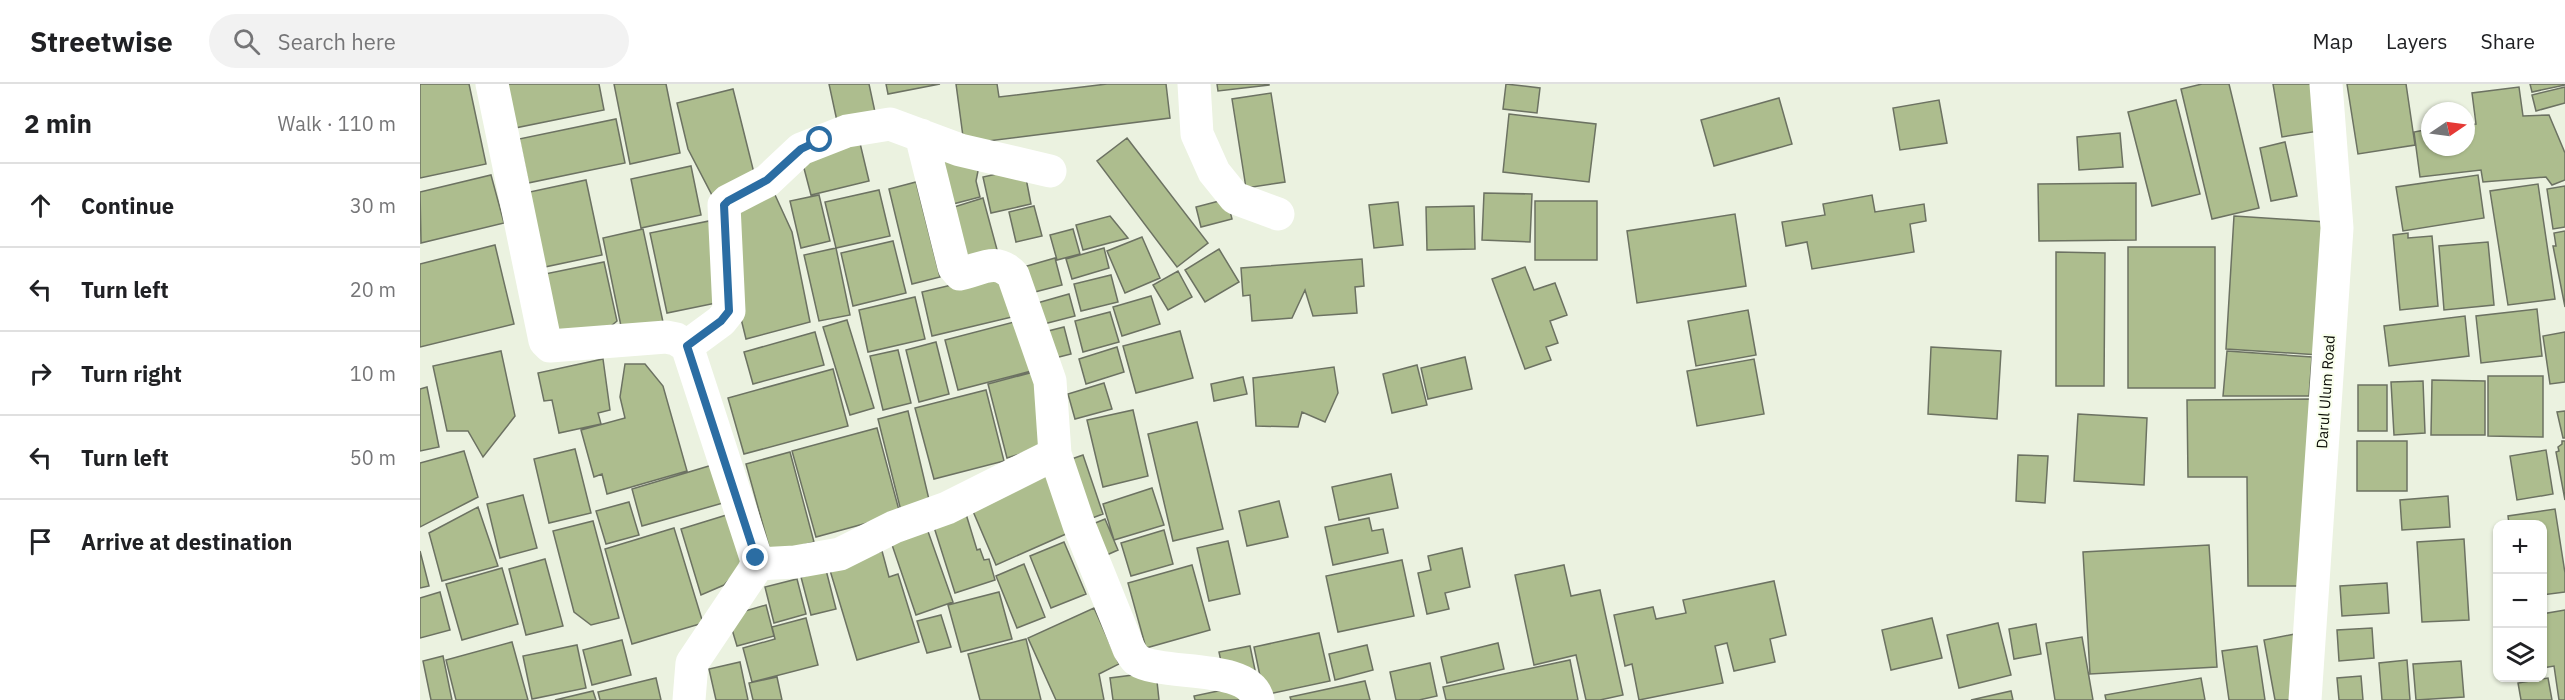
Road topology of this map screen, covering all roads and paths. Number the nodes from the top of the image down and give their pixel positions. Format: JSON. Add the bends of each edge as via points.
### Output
{"nodes":[{"id":1,"x":492,"y":84,"type":"edge"},
{"id":2,"x":1194,"y":84,"type":"edge"},
{"id":3,"x":2326,"y":84,"type":"edge"},
{"id":4,"x":921,"y":135,"type":"junction"},
{"id":5,"x":1050,"y":171,"type":"dead end"},
{"id":6,"x":1278,"y":214,"type":"dead end"},
{"id":7,"x":687,"y":346,"type":"junction"},
{"id":8,"x":1055,"y":454,"type":"junction"},
{"id":9,"x":757,"y":564,"type":"junction"},
{"id":10,"x":689,"y":700,"type":"edge"},
{"id":11,"x":1258,"y":700,"type":"edge"},
{"id":12,"x":2305,"y":700,"type":"edge"}],
"edges":[{"from":1,"to":7,"type":"street","via":[[545,341],[550,346],[666,337]]},
{"from":2,"to":6,"type":"street","via":[[1197,134],[1214,172],[1235,198]]},
{"from":3,"to":12,"type":"street","name":"Darul Ulum Road","via":[[2337,228]]},
{"from":4,"to":5,"type":"street","via":[[960,150]]},
{"from":4,"to":7,"type":"street","via":[[890,124],[838,134],[801,149],[767,180],[728,201],[723,210],[729,311]]},
{"from":4,"to":8,"type":"street","via":[[954,267],[960,274],[996,264],[1013,275],[1050,381]]},
{"from":7,"to":9,"type":"street"},
{"from":8,"to":9,"type":"street","via":[[947,508],[894,527],[840,554]]},
{"from":8,"to":11,"type":"street","via":[[1079,525],[1136,660],[1244,682],[1253,688]]},
{"from":9,"to":10,"type":"street","via":[[692,663]]}]}
